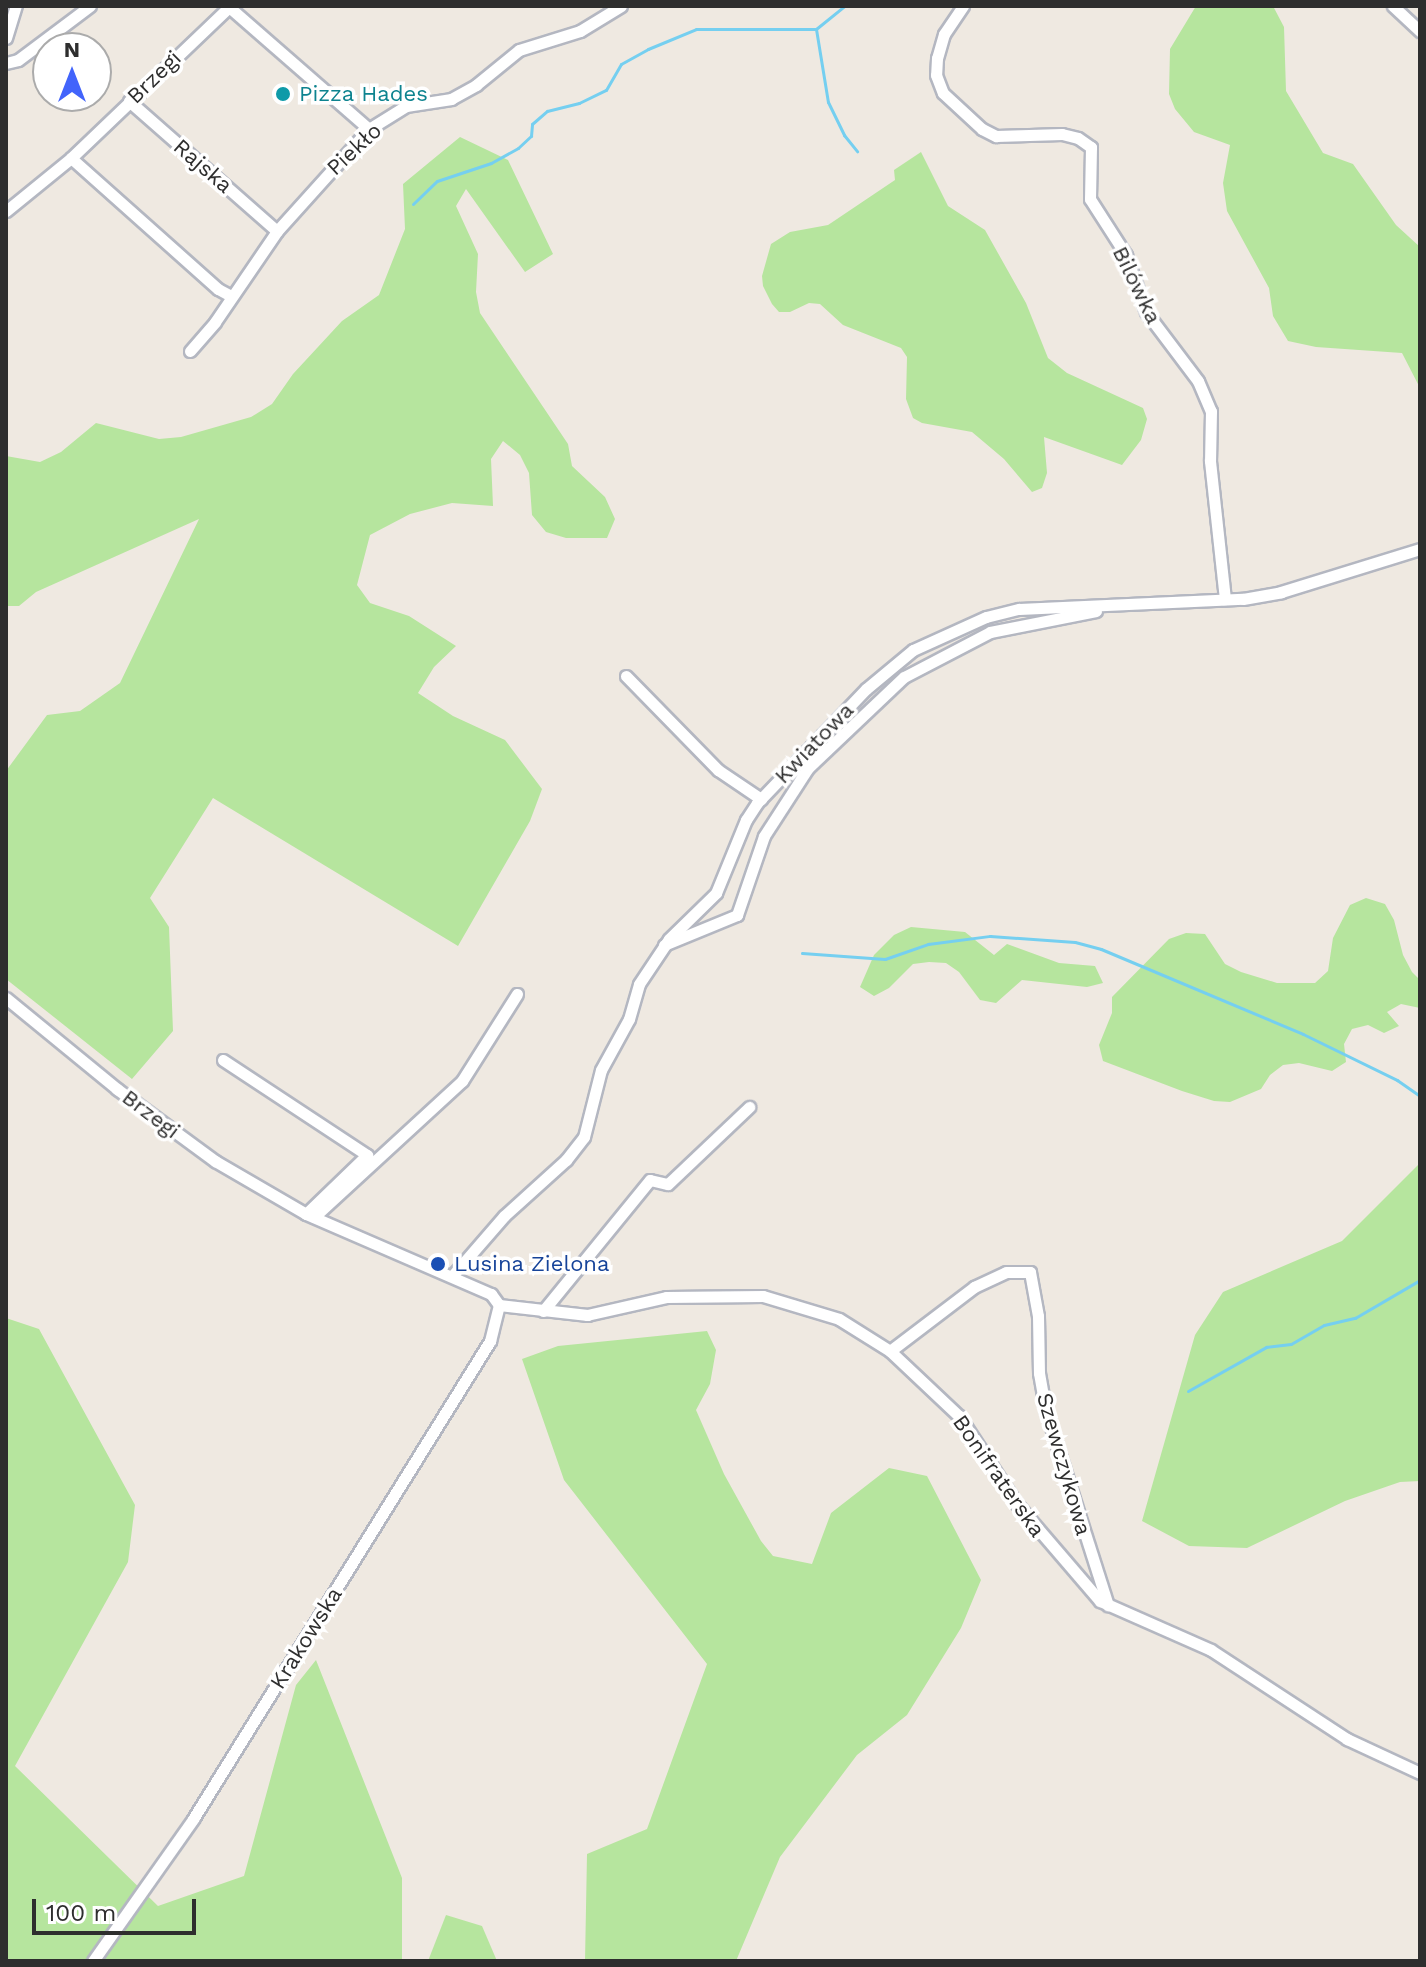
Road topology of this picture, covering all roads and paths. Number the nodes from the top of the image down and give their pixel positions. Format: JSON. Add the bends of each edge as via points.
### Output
{"nodes":[{"id":1,"x":16,"y":6,"type":"edge"},
{"id":2,"x":90,"y":6,"type":"edge"},
{"id":3,"x":229,"y":6,"type":"edge"},
{"id":4,"x":621,"y":6,"type":"edge"},
{"id":5,"x":963,"y":6,"type":"edge"},
{"id":6,"x":1393,"y":6,"type":"edge"},
{"id":7,"x":1420,"y":31,"type":"edge"},
{"id":8,"x":6,"y":38,"type":"edge"},
{"id":9,"x":6,"y":63,"type":"edge"},
{"id":10,"x":129,"y":101,"type":"junction"},
{"id":11,"x":369,"y":129,"type":"junction"},
{"id":12,"x":71,"y":158,"type":"junction"},
{"id":13,"x":6,"y":211,"type":"edge"},
{"id":14,"x":277,"y":231,"type":"junction"},
{"id":15,"x":231,"y":296,"type":"junction"},
{"id":16,"x":190,"y":351,"type":"dead end"},
{"id":17,"x":1420,"y":549,"type":"edge"},
{"id":18,"x":1225,"y":599,"type":"junction"},
{"id":19,"x":1144,"y":603,"type":"junction"},
{"id":20,"x":626,"y":676,"type":"dead end"},
{"id":21,"x":761,"y":799,"type":"junction"},
{"id":22,"x":664,"y":945,"type":"junction"},
{"id":23,"x":517,"y":994,"type":"dead end"},
{"id":24,"x":6,"y":998,"type":"edge"},
{"id":25,"x":223,"y":1060,"type":"dead end"},
{"id":26,"x":749,"y":1107,"type":"dead end"},
{"id":27,"x":310,"y":1215,"type":"junction"},
{"id":28,"x":452,"y":1276,"type":"junction"},
{"id":29,"x":499,"y":1305,"type":"junction"},
{"id":30,"x":543,"y":1311,"type":"junction"},
{"id":31,"x":890,"y":1351,"type":"junction"},
{"id":32,"x":1108,"y":1605,"type":"junction"},
{"id":33,"x":1420,"y":1773,"type":"edge"},
{"id":34,"x":93,"y":1961,"type":"edge"}],
"edges":[{"from":1,"to":8,"type":"street"},
{"from":2,"to":9,"type":"street","via":[[18,60]]},
{"from":3,"to":10,"type":"street","name":"Brzegi"},
{"from":3,"to":11,"type":"street"},
{"from":4,"to":11,"type":"street","name":"Piekło","via":[[580,31],[519,50],[451,99],[406,106]]},
{"from":5,"to":18,"type":"street","name":"Bilówka","via":[[944,34],[936,75],[943,93],[996,136],[1062,134],[1091,147],[1090,199],[1126,255],[1146,312],[1198,381],[1211,411],[1210,461]]},
{"from":6,"to":7,"type":"street"},
{"from":10,"to":12,"type":"street","name":"Brzegi"},
{"from":10,"to":14,"type":"street","name":"Rajska"},
{"from":11,"to":14,"type":"street","name":"Piekło"},
{"from":12,"to":13,"type":"street","name":"Brzegi"},
{"from":12,"to":15,"type":"street"},
{"from":14,"to":15,"type":"street","name":"Piekło"},
{"from":15,"to":16,"type":"street","name":"Piekło"},
{"from":17,"to":18,"type":"street","name":"Kwiatowa","via":[[1281,592]]},
{"from":18,"to":19,"type":"street","name":"Kwiatowa"},
{"from":19,"to":21,"type":"street","name":"Kwiatowa","via":[[1019,609],[986,617],[913,650],[866,689]]},
{"from":19,"to":22,"type":"street","via":[[995,630],[920,665],[808,768],[764,836],[737,915]]},
{"from":20,"to":21,"type":"street","via":[[718,770]]},
{"from":21,"to":22,"type":"street","name":"Kwiatowa","via":[[746,820],[716,893]]},
{"from":22,"to":28,"type":"street","name":"Kwiatowa","via":[[639,984],[629,1019],[601,1070],[584,1137]]},
{"from":23,"to":27,"type":"street","via":[[462,1081]]},
{"from":24,"to":27,"type":"street","name":"Brzegi","via":[[215,1161]]},
{"from":25,"to":27,"type":"street","via":[[367,1155]]},
{"from":26,"to":30,"type":"street","via":[[668,1184],[650,1180]]},
{"from":27,"to":28,"type":"street","name":"Brzegi"},
{"from":28,"to":29,"type":"street","name":"Brzegi","via":[[491,1294]]},
{"from":29,"to":30,"type":"street","name":"Bonifraterska"},
{"from":29,"to":34,"type":"street","name":"Krakowska","via":[[490,1341],[474,1367],[193,1819]]},
{"from":30,"to":31,"type":"street","name":"Bonifraterska","via":[[587,1315],[666,1297],[763,1296],[839,1319]]},
{"from":31,"to":32,"type":"street","name":"Bonifraterska","via":[[959,1416],[1041,1536],[1084,1587]]},
{"from":31,"to":32,"type":"street","name":"Szewczykowa","via":[[974,1287],[1006,1272],[1030,1272],[1046,1411]]},
{"from":32,"to":33,"type":"street","name":"Bonifraterska","via":[[1211,1650],[1347,1739]]}]}
